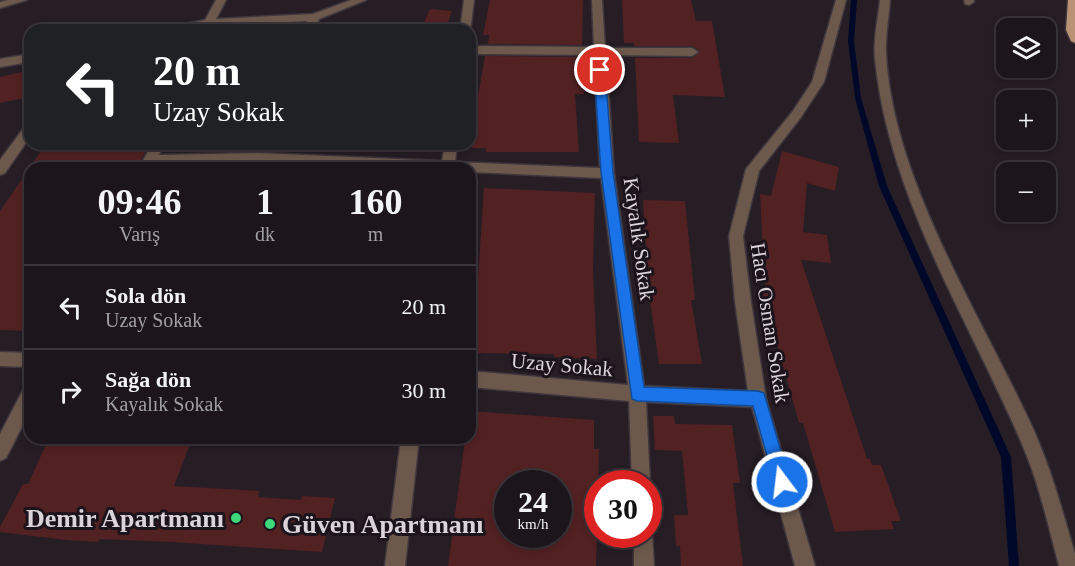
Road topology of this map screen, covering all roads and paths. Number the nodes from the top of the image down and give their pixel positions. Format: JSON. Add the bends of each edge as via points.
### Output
{"nodes":[{"id":1,"x":22,"y":0,"type":"edge"},
{"id":2,"x":221,"y":0,"type":"edge"},
{"id":3,"x":361,"y":0,"type":"edge"},
{"id":4,"x":468,"y":0,"type":"edge"},
{"id":5,"x":597,"y":0,"type":"edge"},
{"id":6,"x":841,"y":0,"type":"edge"},
{"id":7,"x":885,"y":0,"type":"edge"},
{"id":8,"x":1073,"y":0,"type":"edge"},
{"id":9,"x":0,"y":4,"type":"edge"},
{"id":10,"x":314,"y":17,"type":"junction"},
{"id":11,"x":206,"y":24,"type":"edge"},
{"id":12,"x":229,"y":24,"type":"edge"},
{"id":13,"x":311,"y":24,"type":"edge"},
{"id":14,"x":466,"y":24,"type":"edge"},
{"id":15,"x":1075,"y":39,"type":"edge"},
{"id":16,"x":476,"y":50,"type":"edge"},
{"id":17,"x":598,"y":50,"type":"junction"},
{"id":18,"x":692,"y":52,"type":"dead end"},
{"id":19,"x":24,"y":59,"type":"edge"},
{"id":20,"x":0,"y":63,"type":"edge"},
{"id":21,"x":24,"y":136,"type":"edge"},
{"id":22,"x":262,"y":150,"type":"edge"},
{"id":23,"x":259,"y":158,"type":"junction"},
{"id":24,"x":186,"y":162,"type":"edge"},
{"id":25,"x":343,"y":162,"type":"edge"},
{"id":26,"x":476,"y":168,"type":"edge"},
{"id":27,"x":0,"y":170,"type":"edge"},
{"id":28,"x":607,"y":172,"type":"junction"},
{"id":29,"x":0,"y":359,"type":"edge"},
{"id":30,"x":24,"y":360,"type":"edge"},
{"id":31,"x":476,"y":380,"type":"edge"},
{"id":32,"x":637,"y":394,"type":"junction"},
{"id":33,"x":758,"y":399,"type":"junction"},
{"id":34,"x":24,"y":406,"type":"edge"},
{"id":35,"x":410,"y":444,"type":"edge"},
{"id":36,"x":0,"y":452,"type":"edge"},
{"id":37,"x":640,"y":470,"type":"edge"},
{"id":38,"x":643,"y":548,"type":"edge"},
{"id":39,"x":395,"y":566,"type":"edge"},
{"id":40,"x":644,"y":566,"type":"edge"},
{"id":41,"x":805,"y":566,"type":"edge"},
{"id":42,"x":1069,"y":566,"type":"edge"}],
"edges":[{"from":1,"to":9,"type":"street"},
{"from":2,"to":11,"type":"street"},
{"from":3,"to":10,"type":"street"},
{"from":4,"to":14,"type":"street"},
{"from":5,"to":17,"type":"street","name":"Kayalık Sokak"},
{"from":6,"to":33,"type":"street","name":"Hacı Osman Sokak","via":[[818,82],[753,169],[736,236]]},
{"from":7,"to":42,"type":"street","via":[[880,57],[890,117],[912,190],[1030,441]]},
{"from":8,"to":15,"type":"main road"},
{"from":10,"to":12,"type":"street"},
{"from":10,"to":13,"type":"street"},
{"from":16,"to":17,"type":"street"},
{"from":17,"to":18,"type":"street"},
{"from":17,"to":28,"type":"street","name":"Kayalık Sokak"},
{"from":19,"to":20,"type":"street"},
{"from":21,"to":27,"type":"street"},
{"from":22,"to":23,"type":"street"},
{"from":23,"to":24,"type":"street"},
{"from":23,"to":25,"type":"street"},
{"from":26,"to":28,"type":"street"},
{"from":28,"to":32,"type":"street","name":"Kayalık Sokak"},
{"from":29,"to":30,"type":"street"},
{"from":31,"to":32,"type":"street","name":"Uzay Sokak"},
{"from":32,"to":33,"type":"street","name":"Uzay Sokak"},
{"from":32,"to":37,"type":"street","name":"Kayalık Sokak"},
{"from":33,"to":41,"type":"street","name":"Hacı Osman Sokak"},
{"from":34,"to":36,"type":"street"},
{"from":35,"to":39,"type":"street"},
{"from":38,"to":40,"type":"street"}]}
